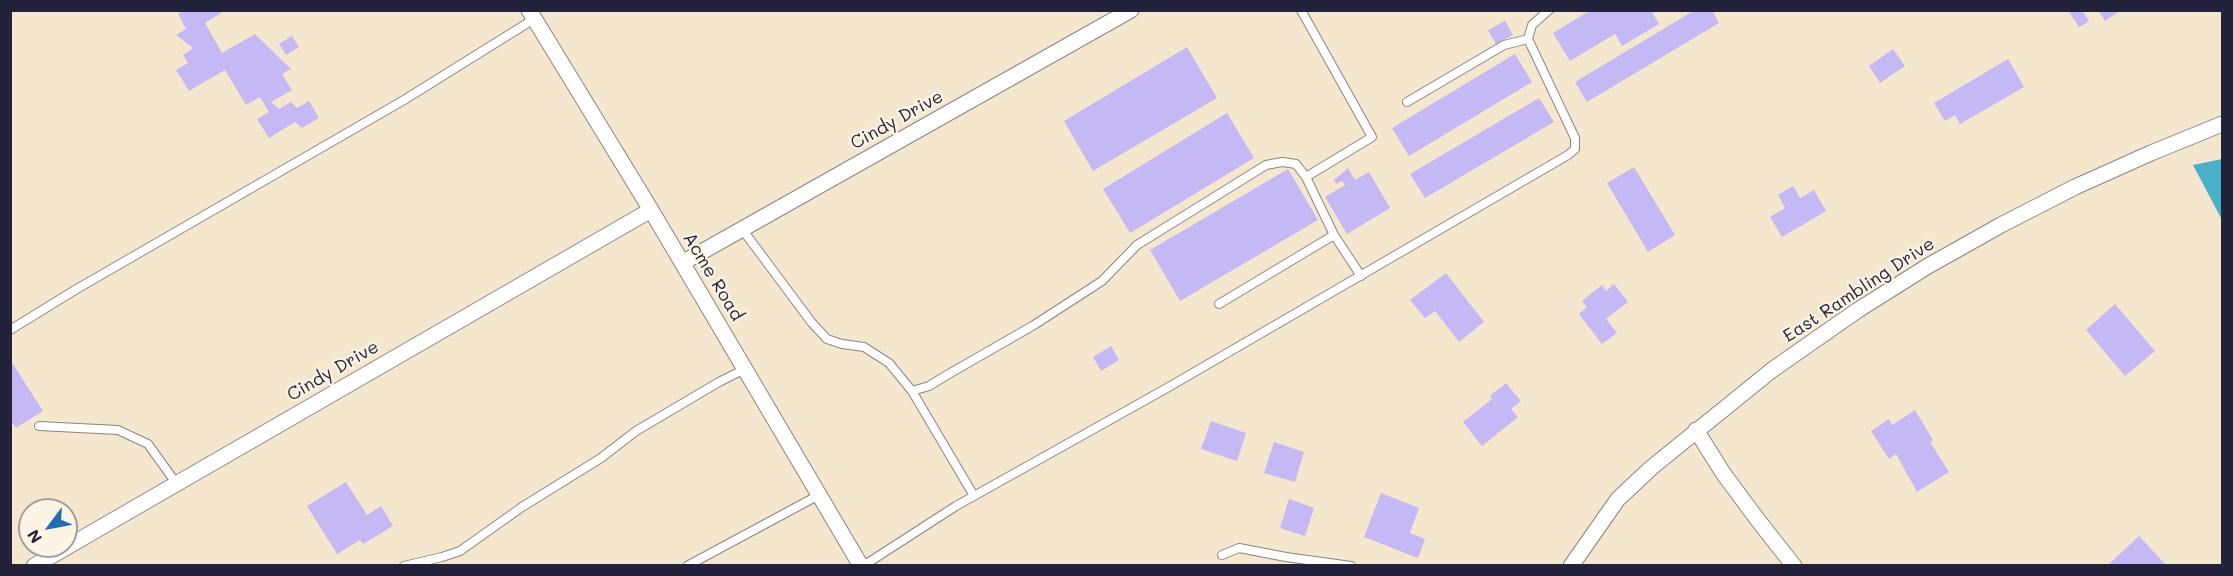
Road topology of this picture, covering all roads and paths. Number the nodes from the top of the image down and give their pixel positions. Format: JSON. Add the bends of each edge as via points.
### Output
{"nodes":[{"id":1,"x":1131,"y":10,"type":"edge"},
{"id":2,"x":1301,"y":10,"type":"edge"},
{"id":3,"x":1549,"y":10,"type":"edge"},
{"id":4,"x":531,"y":15,"type":"edge"},
{"id":5,"x":1528,"y":39,"type":"junction"},
{"id":6,"x":1407,"y":102,"type":"dead end"},
{"id":7,"x":2223,"y":124,"type":"edge"},
{"id":8,"x":1306,"y":177,"type":"junction"},
{"id":9,"x":651,"y":210,"type":"junction"},
{"id":10,"x":742,"y":229,"type":"junction"},
{"id":11,"x":1334,"y":234,"type":"junction"},
{"id":12,"x":682,"y":263,"type":"junction"},
{"id":13,"x":1361,"y":276,"type":"junction"},
{"id":14,"x":1219,"y":304,"type":"dead end"},
{"id":15,"x":10,"y":330,"type":"edge"},
{"id":16,"x":745,"y":369,"type":"junction"},
{"id":17,"x":912,"y":391,"type":"junction"},
{"id":18,"x":39,"y":426,"type":"dead end"},
{"id":19,"x":1696,"y":430,"type":"junction"},
{"id":20,"x":176,"y":483,"type":"junction"},
{"id":21,"x":819,"y":495,"type":"junction"},
{"id":22,"x":974,"y":496,"type":"junction"},
{"id":23,"x":1222,"y":555,"type":"dead end"},
{"id":24,"x":34,"y":566,"type":"edge"},
{"id":25,"x":404,"y":566,"type":"edge"},
{"id":26,"x":687,"y":566,"type":"edge"},
{"id":27,"x":862,"y":566,"type":"edge"},
{"id":28,"x":1351,"y":566,"type":"edge"},
{"id":29,"x":1571,"y":566,"type":"edge"},
{"id":30,"x":1794,"y":566,"type":"edge"}],
"edges":[{"from":1,"to":10,"type":"street","name":"Cindy Drive"},
{"from":2,"to":8,"type":"lane","via":[[1372,137]]},
{"from":3,"to":5,"type":"lane","via":[[1532,25]]},
{"from":4,"to":9,"type":"street","name":"Acme Road"},
{"from":4,"to":15,"type":"lane","via":[[414,94]]},
{"from":5,"to":6,"type":"lane","via":[[1504,45]]},
{"from":5,"to":13,"type":"lane","via":[[1575,138],[1575,148]]},
{"from":7,"to":19,"type":"street","name":"East Rambling Drive","via":[[2075,187],[1929,266],[1772,370]]},
{"from":8,"to":11,"type":"lane"},
{"from":8,"to":17,"type":"lane","via":[[1296,165],[1266,165],[1137,245],[1102,281],[1073,300],[938,381]]},
{"from":9,"to":12,"type":"street","name":"Acme Road"},
{"from":9,"to":20,"type":"street","name":"Cindy Drive"},
{"from":10,"to":12,"type":"street","name":"Cindy Drive"},
{"from":10,"to":17,"type":"lane","via":[[827,339],[842,345],[864,346],[890,363]]},
{"from":11,"to":13,"type":"lane"},
{"from":11,"to":14,"type":"lane"},
{"from":12,"to":16,"type":"street","name":"Acme Road"},
{"from":13,"to":22,"type":"lane"},
{"from":16,"to":21,"type":"street","name":"Acme Road"},
{"from":16,"to":25,"type":"lane","via":[[636,431],[460,551]]},
{"from":17,"to":22,"type":"lane"},
{"from":18,"to":20,"type":"lane","via":[[118,430],[148,444]]},
{"from":19,"to":29,"type":"street","name":"East Rambling Drive","via":[[1618,499]]},
{"from":19,"to":30,"type":"street","via":[[1756,519]]},
{"from":20,"to":24,"type":"street","name":"Cindy Drive"},
{"from":21,"to":26,"type":"lane"},
{"from":21,"to":27,"type":"street","name":"Acme Road"},
{"from":22,"to":27,"type":"lane"},
{"from":23,"to":28,"type":"lane","via":[[1239,548]]}]}
